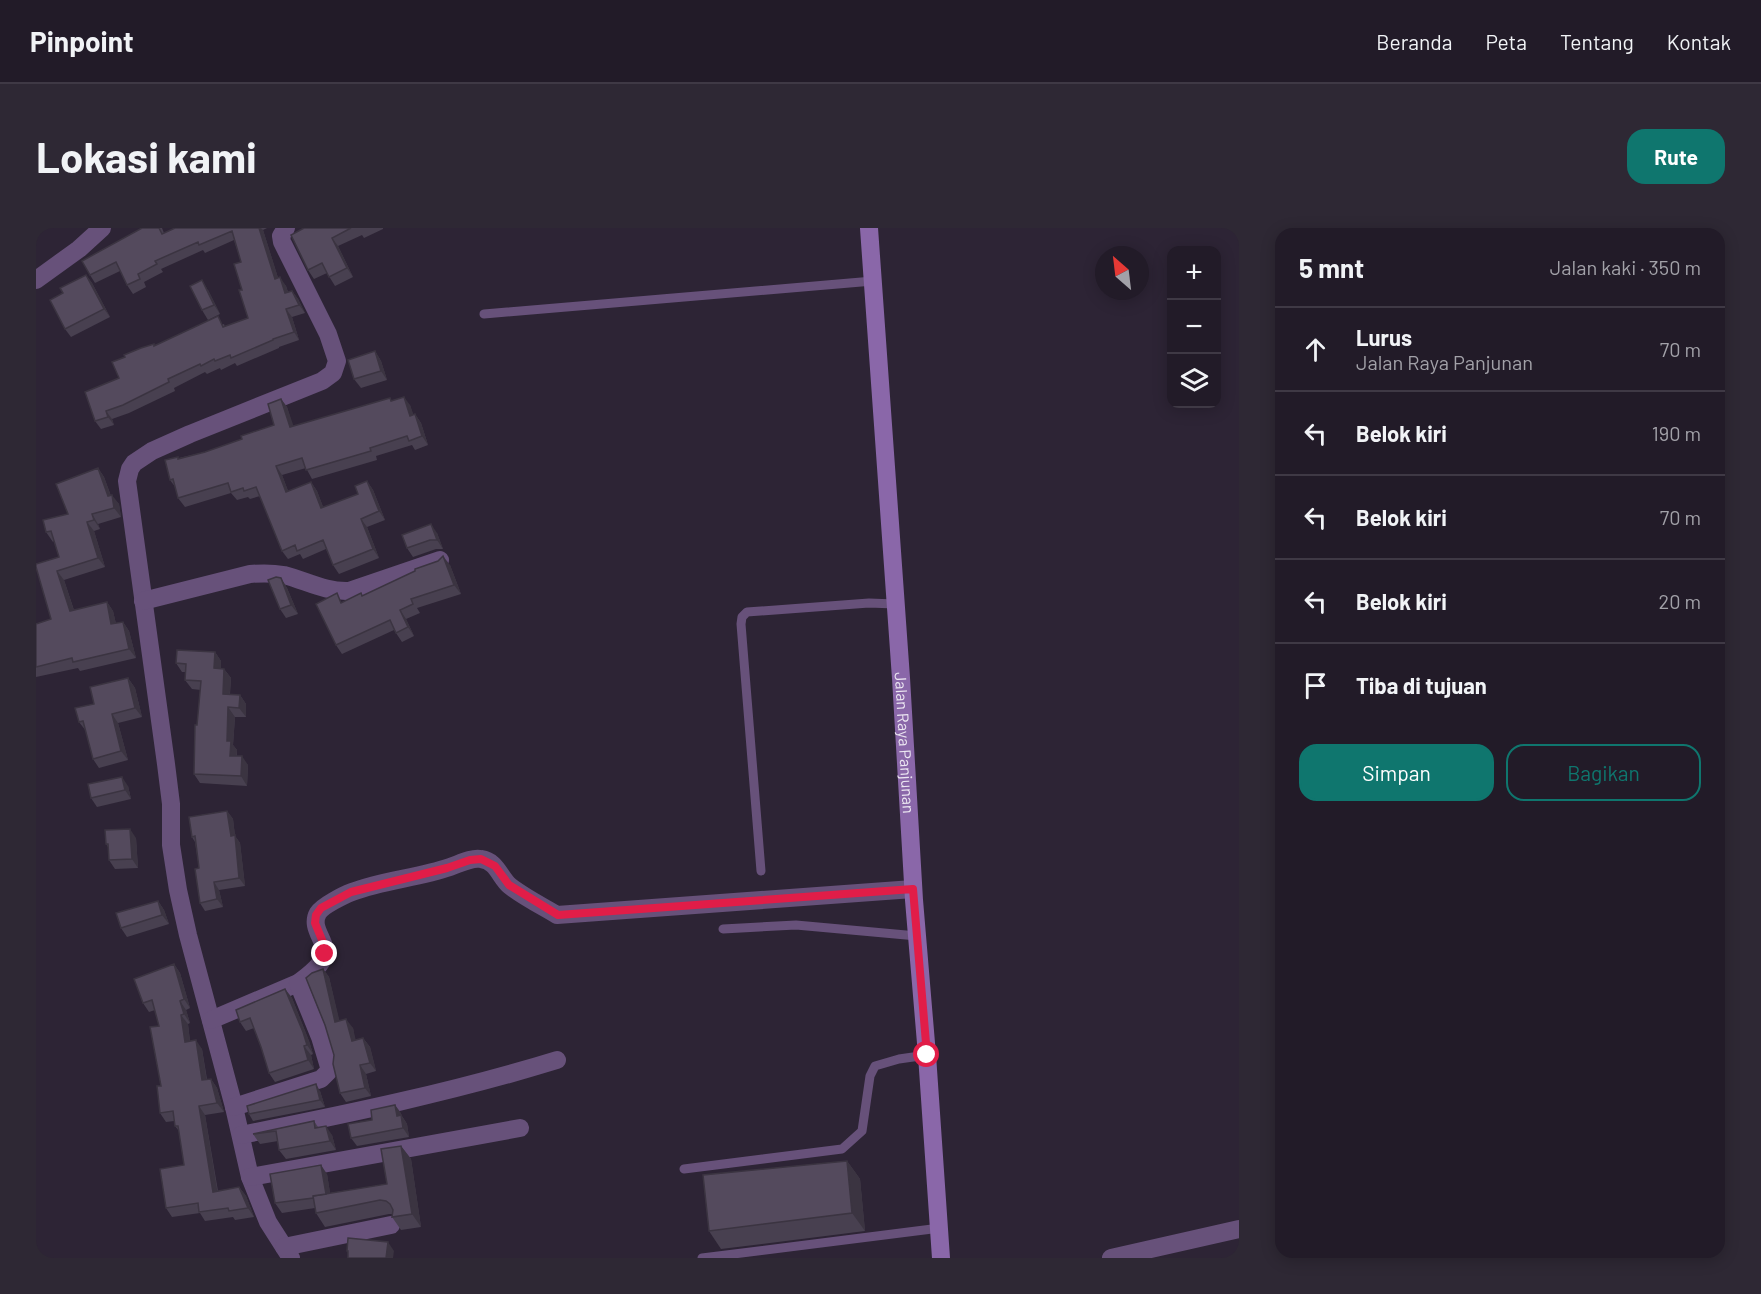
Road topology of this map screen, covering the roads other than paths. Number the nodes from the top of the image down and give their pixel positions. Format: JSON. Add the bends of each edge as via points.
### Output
{"nodes":[{"id":1,"x":102,"y":228,"type":"edge"},
{"id":2,"x":286,"y":228,"type":"edge"},
{"id":3,"x":869,"y":228,"type":"edge"},
{"id":4,"x":36,"y":280,"type":"edge"},
{"id":5,"x":873,"y":281,"type":"junction"},
{"id":6,"x":484,"y":314,"type":"dead end"},
{"id":7,"x":440,"y":560,"type":"edge"},
{"id":8,"x":143,"y":601,"type":"junction"},
{"id":9,"x":895,"y":604,"type":"junction"},
{"id":10,"x":760,"y":871,"type":"dead end"},
{"id":11,"x":913,"y":889,"type":"junction"},
{"id":12,"x":723,"y":929,"type":"dead end"},
{"id":13,"x":917,"y":936,"type":"junction"},
{"id":14,"x":298,"y":983,"type":"junction"},
{"id":15,"x":211,"y":1020,"type":"junction"},
{"id":16,"x":927,"y":1055,"type":"junction"},
{"id":17,"x":557,"y":1060,"type":"dead end"},
{"id":18,"x":234,"y":1107,"type":"junction"},
{"id":19,"x":520,"y":1128,"type":"dead end"},
{"id":20,"x":241,"y":1135,"type":"junction"},
{"id":21,"x":684,"y":1169,"type":"dead end"},
{"id":22,"x":250,"y":1177,"type":"junction"},
{"id":23,"x":391,"y":1225,"type":"edge"},
{"id":24,"x":940,"y":1228,"type":"junction"},
{"id":25,"x":1239,"y":1229,"type":"edge"},
{"id":26,"x":287,"y":1252,"type":"edge"},
{"id":27,"x":702,"y":1258,"type":"edge"},
{"id":28,"x":941,"y":1258,"type":"edge"},
{"id":29,"x":1111,"y":1258,"type":"edge"}],
"edges":[{"from":1,"to":4,"type":"street"},
{"from":2,"to":8,"type":"street","via":[[282,242],[328,334],[337,361],[333,374],[190,434],[134,463],[127,482]]},
{"from":3,"to":5,"type":"main road","name":"Jalan Raya Panjunan"},
{"from":5,"to":6,"type":"lane"},
{"from":5,"to":9,"type":"main road","name":"Jalan Raya Panjunan"},
{"from":7,"to":8,"type":"street","via":[[349,591],[337,592],[267,573]]},
{"from":8,"to":15,"type":"street","via":[[170,797],[171,845],[178,890]]},
{"from":9,"to":10,"type":"lane","via":[[747,612],[742,617]]},
{"from":9,"to":11,"type":"main road","name":"Jalan Raya Panjunan"},
{"from":11,"to":13,"type":"main road","name":"Jalan Raya Panjunan"},
{"from":11,"to":14,"type":"street","via":[[558,915],[509,885],[495,866],[481,859],[470,860],[351,892],[321,908],[315,923],[325,954],[321,963]]},
{"from":12,"to":13,"type":"lane","via":[[796,926]]},
{"from":13,"to":16,"type":"main road","name":"Jalan Raya Panjunan"},
{"from":14,"to":15,"type":"street"},
{"from":14,"to":18,"type":"street","via":[[320,1037],[328,1072],[321,1079]]},
{"from":15,"to":18,"type":"street"},
{"from":16,"to":21,"type":"lane","via":[[875,1066],[862,1131],[843,1149]]},
{"from":16,"to":24,"type":"main road","name":"Jalan Raya Panjunan"},
{"from":17,"to":20,"type":"street","via":[[407,1100]]},
{"from":18,"to":20,"type":"street"},
{"from":19,"to":22,"type":"street"},
{"from":20,"to":22,"type":"street"},
{"from":22,"to":26,"type":"street","via":[[268,1222]]},
{"from":23,"to":26,"type":"street"},
{"from":24,"to":27,"type":"lane"},
{"from":24,"to":28,"type":"main road","name":"Jalan Raya Panjunan"},
{"from":25,"to":29,"type":"street"}]}
